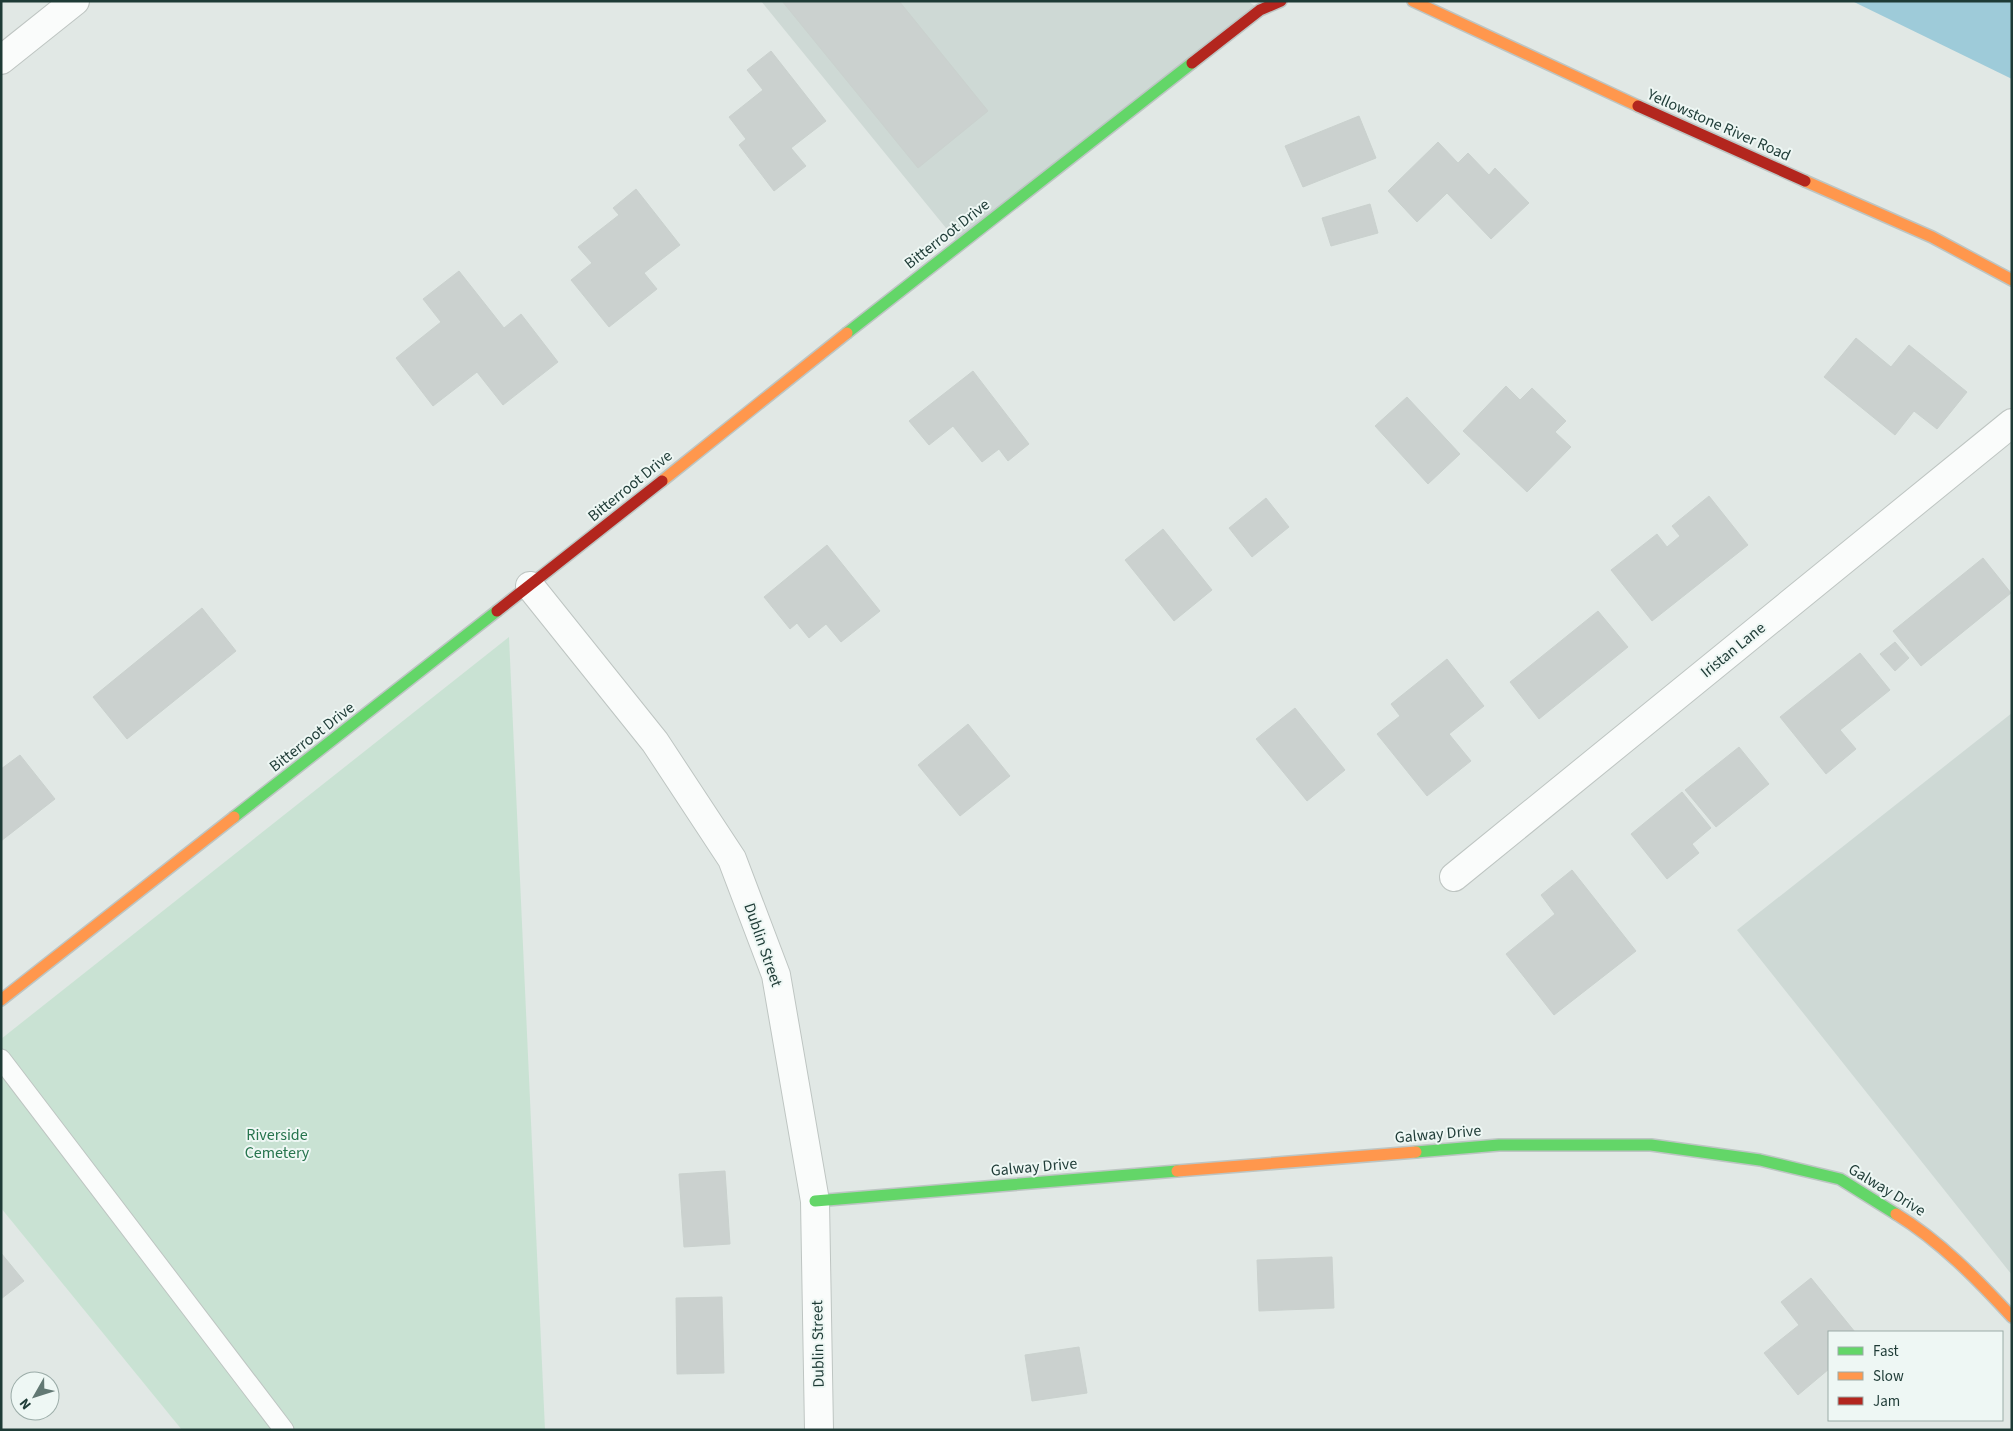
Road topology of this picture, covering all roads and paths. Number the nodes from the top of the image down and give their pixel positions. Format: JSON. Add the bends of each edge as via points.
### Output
{"nodes":[{"id":1,"x":75,"y":1,"type":"edge"},
{"id":2,"x":1281,"y":1,"type":"edge"},
{"id":3,"x":1413,"y":1,"type":"edge"},
{"id":4,"x":1,"y":60,"type":"edge"},
{"id":5,"x":2012,"y":280,"type":"edge"},
{"id":6,"x":2012,"y":423,"type":"edge"},
{"id":7,"x":530,"y":586,"type":"junction"},
{"id":8,"x":1454,"y":877,"type":"dead end"},
{"id":9,"x":1,"y":1000,"type":"edge"},
{"id":10,"x":1,"y":1060,"type":"edge"},
{"id":11,"x":815,"y":1201,"type":"junction"},
{"id":12,"x":2012,"y":1317,"type":"edge"},
{"id":13,"x":284,"y":1430,"type":"edge"},
{"id":14,"x":819,"y":1430,"type":"edge"}],
"edges":[{"from":1,"to":4,"type":"street"},
{"from":2,"to":7,"type":"street","name":"Bitterroot Drive","via":[[1260,10],[998,214]]},
{"from":3,"to":5,"type":"street","name":"Yellowstone River Road","via":[[1709,140],[1932,237]]},
{"from":6,"to":8,"type":"street","name":"Iristan Lane"},
{"from":7,"to":9,"type":"street","name":"Bitterroot Drive"},
{"from":7,"to":11,"type":"street","name":"Dublin Street","via":[[655,742],[732,859],[776,975]]},
{"from":10,"to":13,"type":"lane"},
{"from":11,"to":12,"type":"street","name":"Galway Drive","via":[[1499,1145],[1650,1145],[1760,1160],[1840,1179],[1919,1228],[1981,1283]]},
{"from":11,"to":14,"type":"street","name":"Dublin Street"}]}
